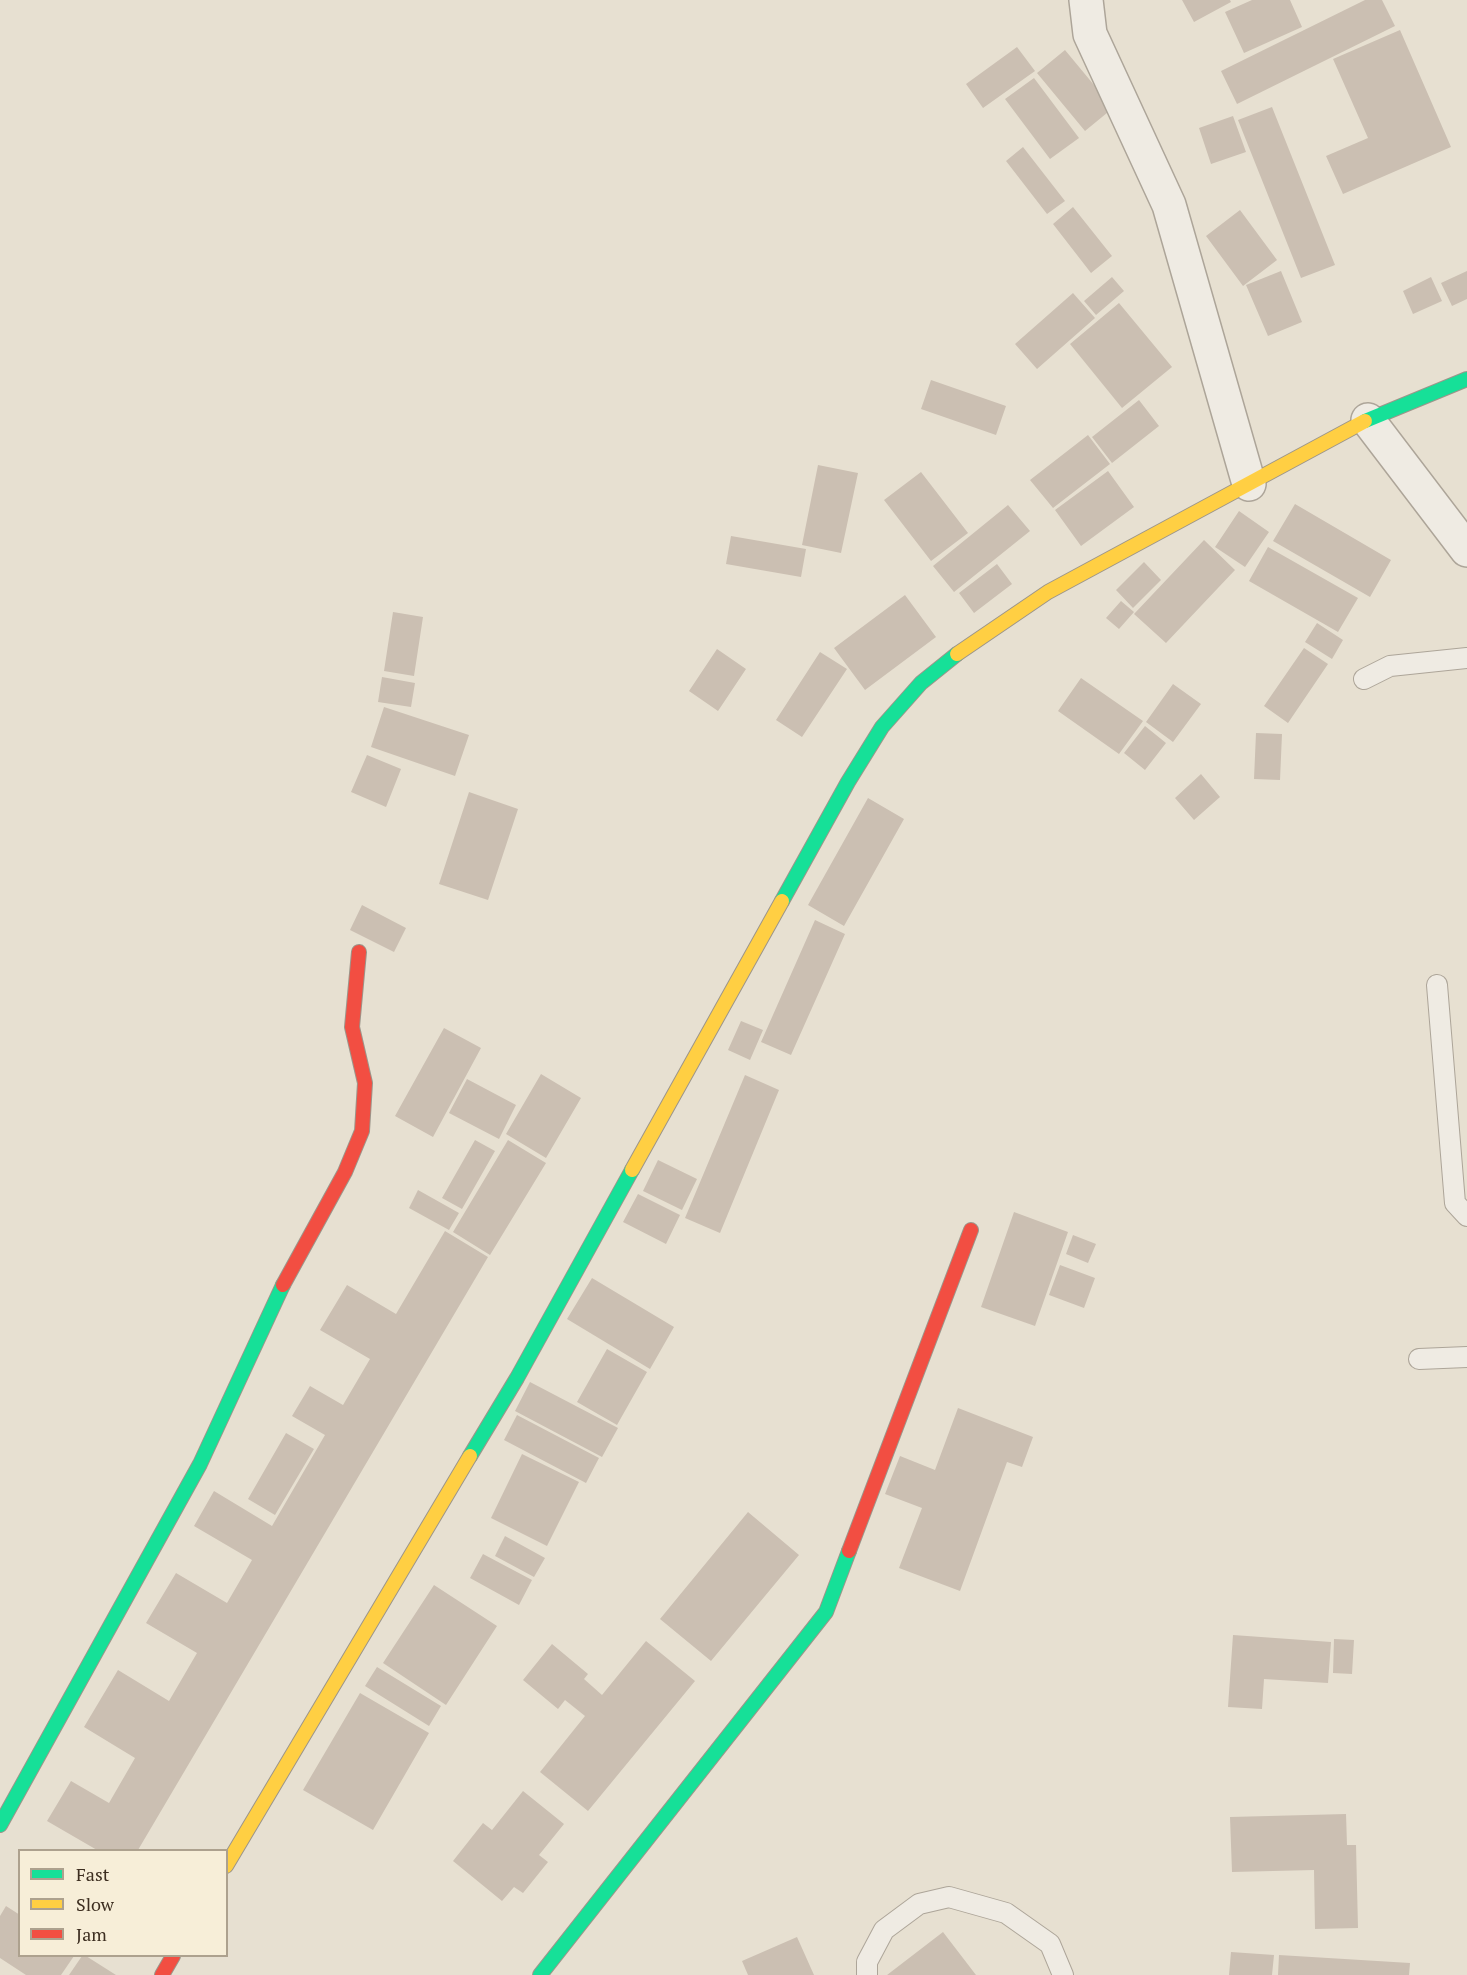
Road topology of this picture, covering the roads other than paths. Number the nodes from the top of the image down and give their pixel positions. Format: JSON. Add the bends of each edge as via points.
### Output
{"nodes":[{"id":1,"x":1086,"y":0,"type":"edge"},
{"id":2,"x":1467,"y":380,"type":"edge"},
{"id":3,"x":1368,"y":420,"type":"junction"},
{"id":4,"x":1249,"y":484,"type":"junction"},
{"id":5,"x":1467,"y":550,"type":"edge"},
{"id":6,"x":1467,"y":658,"type":"edge"},
{"id":7,"x":1364,"y":679,"type":"dead end"},
{"id":8,"x":359,"y":952,"type":"dead end"},
{"id":9,"x":1437,"y":985,"type":"dead end"},
{"id":10,"x":1467,"y":1216,"type":"edge"},
{"id":11,"x":971,"y":1230,"type":"dead end"},
{"id":12,"x":1467,"y":1358,"type":"edge"},
{"id":13,"x":1419,"y":1359,"type":"dead end"},
{"id":14,"x":0,"y":1825,"type":"edge"},
{"id":15,"x":228,"y":1863,"type":"edge"},
{"id":16,"x":172,"y":1957,"type":"edge"},
{"id":17,"x":162,"y":1975,"type":"edge"},
{"id":18,"x":540,"y":1975,"type":"edge"},
{"id":19,"x":867,"y":1975,"type":"edge"},
{"id":20,"x":1063,"y":1975,"type":"edge"}],
"edges":[{"from":1,"to":4,"type":"street","via":[[1090,34],[1169,205]]},
{"from":2,"to":3,"type":"street"},
{"from":3,"to":4,"type":"street"},
{"from":3,"to":5,"type":"street"},
{"from":4,"to":15,"type":"street","via":[[1048,592],[921,683],[882,727],[517,1378]]},
{"from":6,"to":7,"type":"lane","via":[[1390,666]]},
{"from":8,"to":14,"type":"street","via":[[352,1027],[365,1083],[362,1131],[345,1172],[284,1282],[200,1464]]},
{"from":9,"to":10,"type":"lane","via":[[1455,1203]]},
{"from":11,"to":18,"type":"street","via":[[826,1612]]},
{"from":12,"to":13,"type":"lane"},
{"from":16,"to":17,"type":"street"},
{"from":19,"to":20,"type":"lane","via":[[867,1962],[884,1930],[919,1904],[949,1897],[1005,1913],[1023,1925],[1050,1944]]}]}
